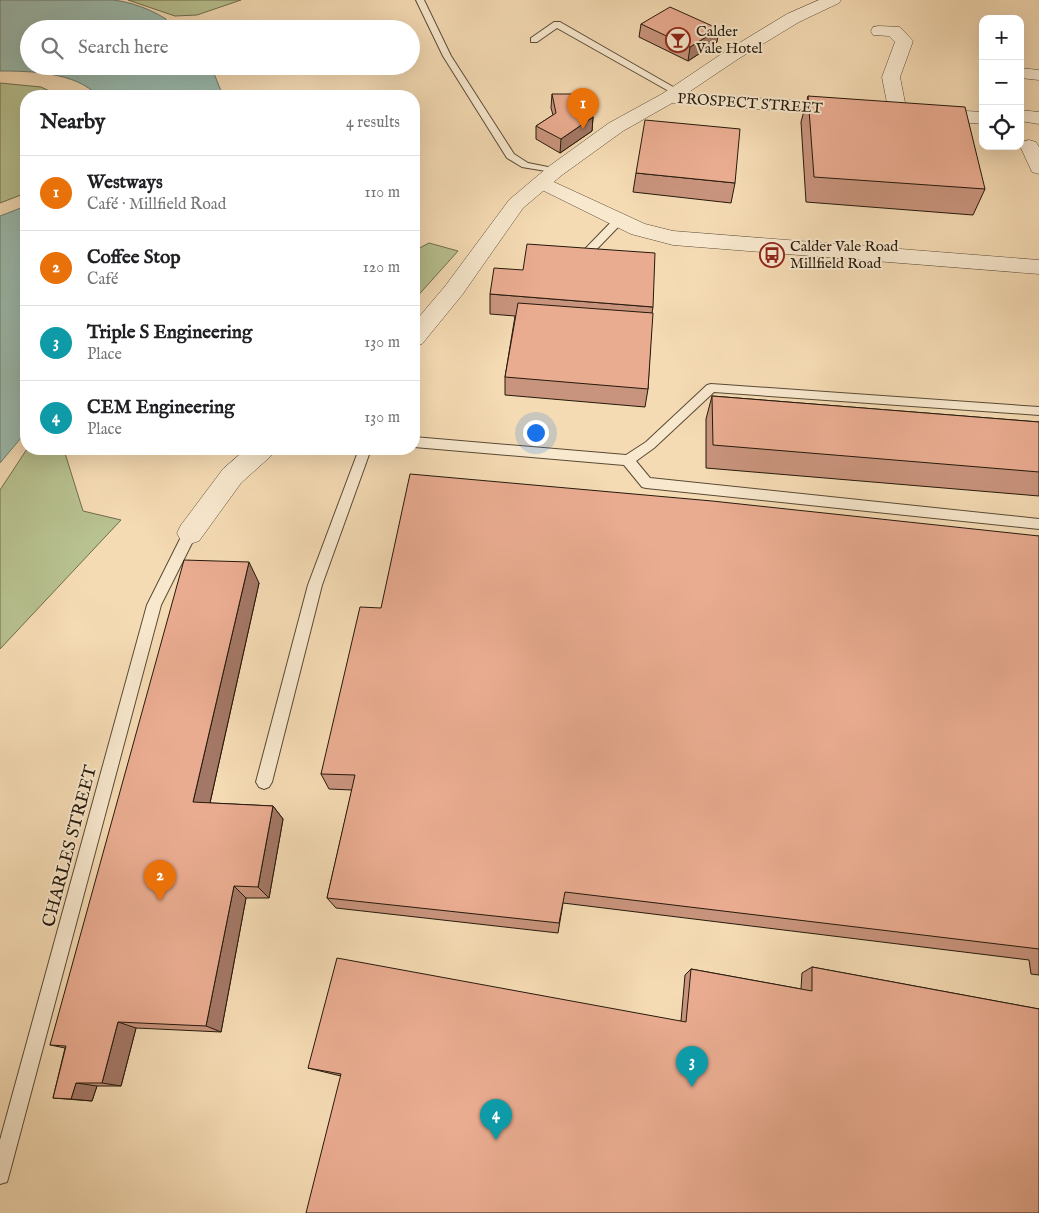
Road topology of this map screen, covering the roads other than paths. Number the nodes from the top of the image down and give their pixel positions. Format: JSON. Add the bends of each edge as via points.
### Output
{"nodes":[{"id":1,"x":420,"y":0,"type":"edge"},
{"id":2,"x":833,"y":0,"type":"edge"},
{"id":3,"x":879,"y":31,"type":"dead end"},
{"id":4,"x":534,"y":40,"type":"dead end"},
{"id":5,"x":1024,"y":73,"type":"edge"},
{"id":6,"x":1039,"y":75,"type":"edge"},
{"id":7,"x":672,"y":95,"type":"junction"},
{"id":8,"x":860,"y":110,"type":"edge"},
{"id":9,"x":879,"y":112,"type":"edge"},
{"id":10,"x":898,"y":113,"type":"junction"},
{"id":11,"x":1024,"y":115,"type":"edge"},
{"id":12,"x":979,"y":118,"type":"edge"},
{"id":13,"x":1039,"y":118,"type":"edge"},
{"id":14,"x":1029,"y":146,"type":"dead end"},
{"id":15,"x":1039,"y":168,"type":"edge"},
{"id":16,"x":549,"y":177,"type":"junction"},
{"id":17,"x":619,"y":220,"type":"junction"},
{"id":18,"x":603,"y":257,"type":"edge"},
{"id":19,"x":1039,"y":267,"type":"edge"},
{"id":20,"x":420,"y":331,"type":"edge"},
{"id":21,"x":1039,"y":411,"type":"edge"},
{"id":22,"x":420,"y":443,"type":"edge"},
{"id":23,"x":255,"y":455,"type":"edge"},
{"id":24,"x":364,"y":455,"type":"edge"},
{"id":25,"x":628,"y":460,"type":"junction"},
{"id":26,"x":1039,"y":524,"type":"edge"},
{"id":27,"x":190,"y":534,"type":"joint"},
{"id":28,"x":264,"y":782,"type":"dead end"},
{"id":29,"x":0,"y":1175,"type":"edge"}],
"edges":[{"from":1,"to":16,"type":"lane","via":[[447,56],[510,156]]},
{"from":2,"to":7,"type":"street","via":[[793,18]]},
{"from":3,"to":10,"type":"street","via":[[894,31],[904,41],[891,77]]},
{"from":4,"to":7,"type":"lane","via":[[557,24]]},
{"from":5,"to":6,"type":"street"},
{"from":7,"to":8,"type":"street","name":"PROSPECT STREET"},
{"from":7,"to":16,"type":"street","via":[[616,126]]},
{"from":9,"to":10,"type":"street"},
{"from":10,"to":12,"type":"street"},
{"from":11,"to":13,"type":"street"},
{"from":14,"to":15,"type":"street"},
{"from":16,"to":17,"type":"street"},
{"from":16,"to":20,"type":"street","via":[[516,204]]},
{"from":17,"to":18,"type":"lane","via":[[581,254]]},
{"from":17,"to":19,"type":"street","via":[[638,229],[673,238]]},
{"from":21,"to":25,"type":"lane","via":[[711,388],[650,445]]},
{"from":22,"to":25,"type":"lane"},
{"from":23,"to":27,"type":"street","via":[[232,476]]},
{"from":24,"to":28,"type":"lane","via":[[315,585]]},
{"from":25,"to":26,"type":"lane","via":[[646,483]]},
{"from":27,"to":29,"type":"lane","name":"CHARLES STREET","via":[[154,605]]}]}
